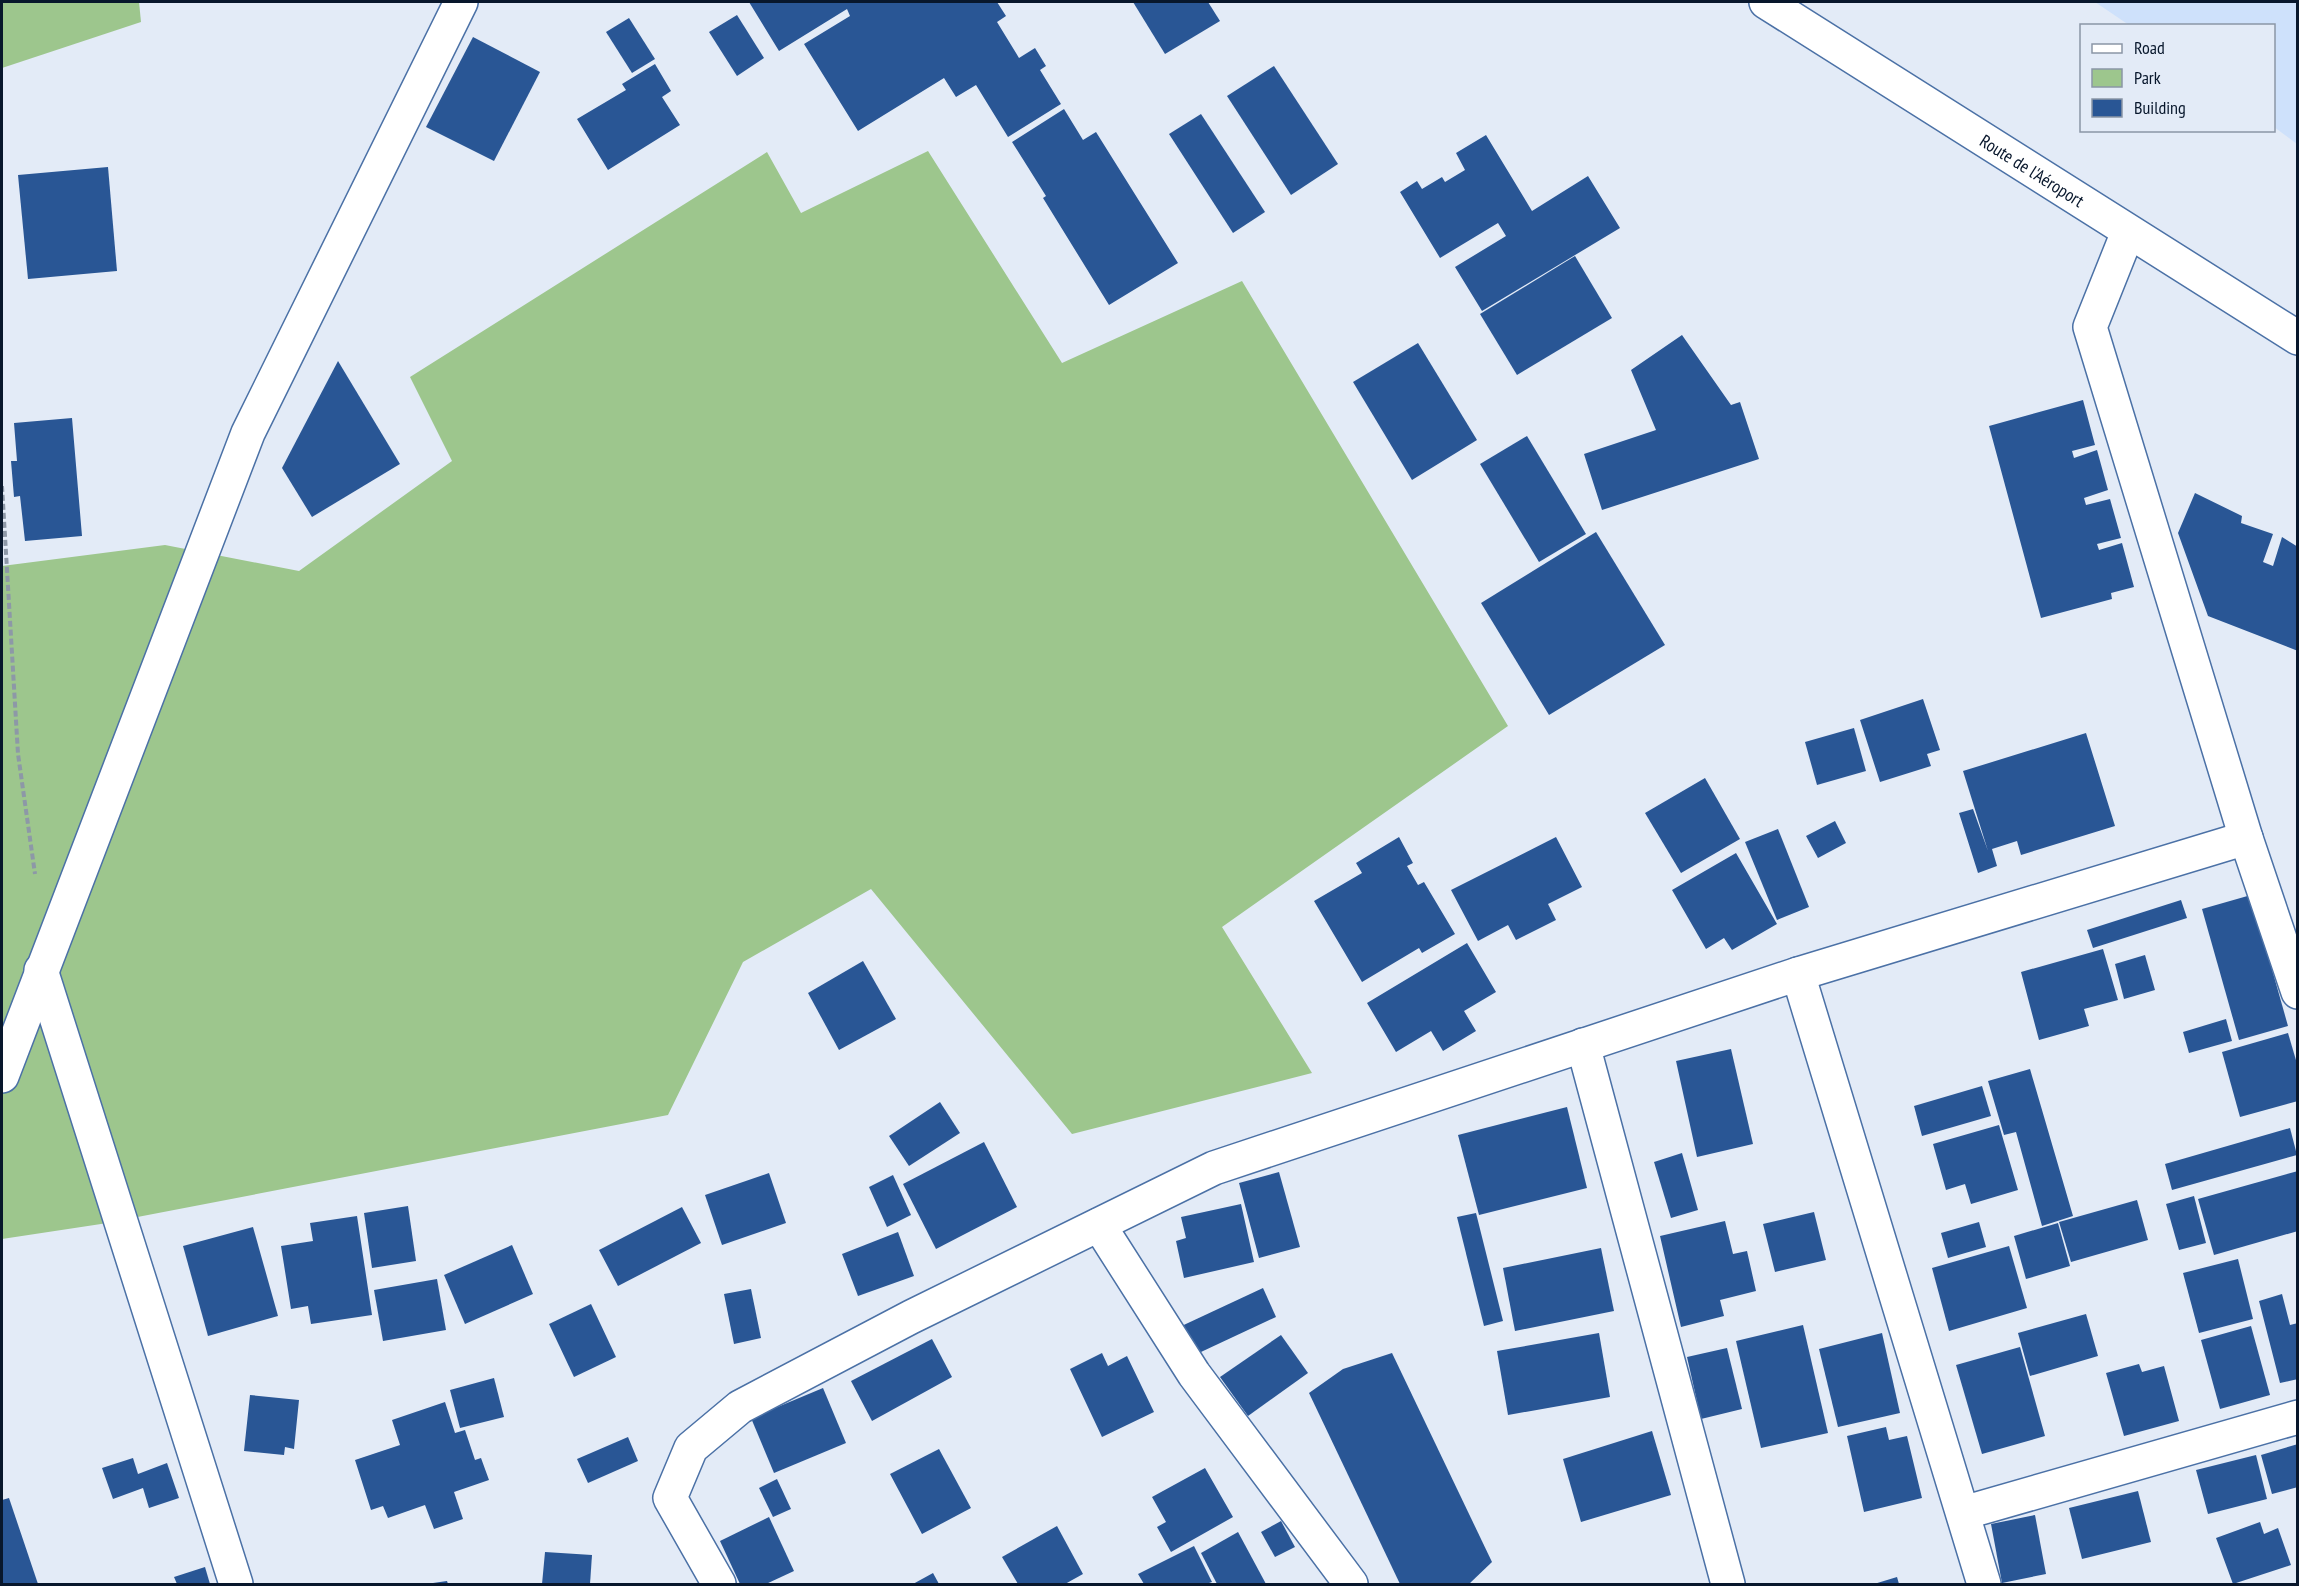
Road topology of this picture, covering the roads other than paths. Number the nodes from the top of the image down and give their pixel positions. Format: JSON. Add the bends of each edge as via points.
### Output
{"nodes":[{"id":1,"x":461,"y":2,"type":"edge"},
{"id":2,"x":1766,"y":2,"type":"edge"},
{"id":3,"x":2128,"y":232,"type":"junction"},
{"id":4,"x":2298,"y":338,"type":"edge"},
{"id":5,"x":2246,"y":838,"type":"junction"},
{"id":6,"x":41,"y":970,"type":"junction"},
{"id":7,"x":1798,"y":974,"type":"junction"},
{"id":8,"x":2298,"y":992,"type":"edge"},
{"id":9,"x":1583,"y":1045,"type":"junction"},
{"id":10,"x":2,"y":1076,"type":"edge"},
{"id":11,"x":1100,"y":1225,"type":"junction"},
{"id":12,"x":2298,"y":1417,"type":"edge"},
{"id":13,"x":1963,"y":1513,"type":"junction"},
{"id":14,"x":236,"y":1584,"type":"edge"},
{"id":15,"x":719,"y":1584,"type":"edge"},
{"id":16,"x":1352,"y":1584,"type":"edge"},
{"id":17,"x":1728,"y":1584,"type":"edge"},
{"id":18,"x":1984,"y":1584,"type":"edge"}],
"edges":[{"from":1,"to":6,"type":"street","via":[[248,433]]},
{"from":2,"to":3,"type":"street","name":"Route de l'Aéroport"},
{"from":3,"to":4,"type":"street","name":"Route de l'Aéroport"},
{"from":3,"to":5,"type":"street","via":[[2090,327]]},
{"from":5,"to":7,"type":"street"},
{"from":5,"to":8,"type":"street"},
{"from":6,"to":10,"type":"street"},
{"from":6,"to":14,"type":"street"},
{"from":7,"to":9,"type":"street"},
{"from":7,"to":13,"type":"street"},
{"from":9,"to":11,"type":"street","via":[[1214,1168]]},
{"from":9,"to":17,"type":"street"},
{"from":11,"to":15,"type":"street","via":[[911,1317],[740,1407],[692,1448],[670,1498]]},
{"from":11,"to":16,"type":"street","via":[[1194,1374]]},
{"from":12,"to":13,"type":"street"},
{"from":13,"to":18,"type":"street"}]}
